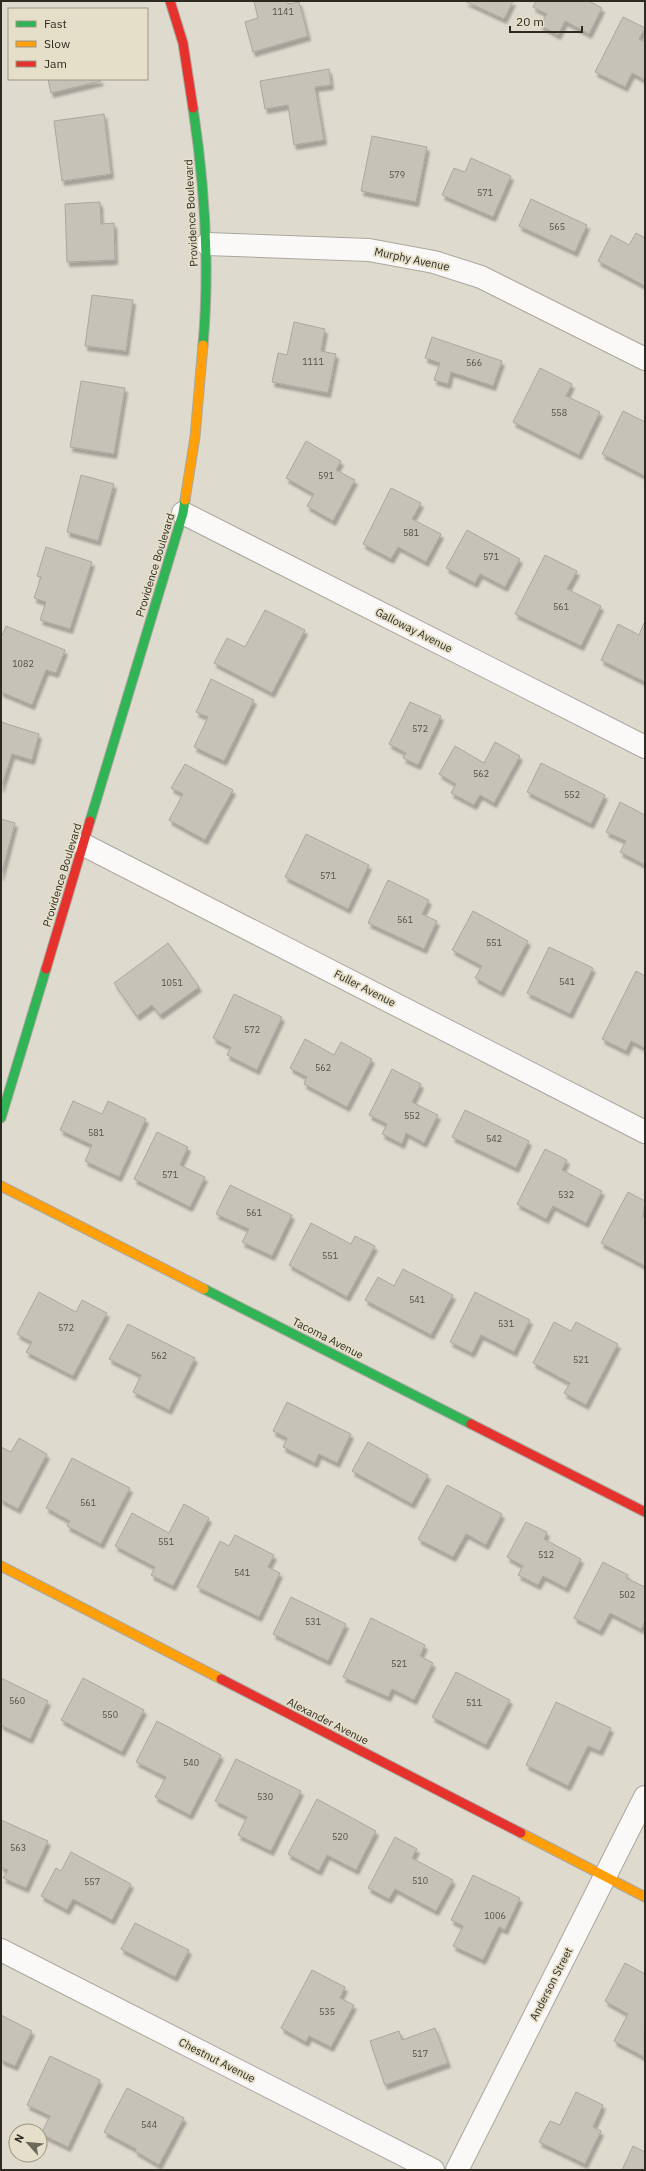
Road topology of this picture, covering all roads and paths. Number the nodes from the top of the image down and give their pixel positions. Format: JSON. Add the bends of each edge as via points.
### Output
{"nodes":[{"id":1,"x":170,"y":1,"type":"edge"},
{"id":2,"x":207,"y":244,"type":"junction"},
{"id":3,"x":645,"y":359,"type":"edge"},
{"id":4,"x":183,"y":513,"type":"junction"},
{"id":5,"x":645,"y":747,"type":"edge"},
{"id":6,"x":84,"y":845,"type":"junction"},
{"id":7,"x":1,"y":1118,"type":"edge"},
{"id":8,"x":645,"y":1132,"type":"edge"},
{"id":9,"x":1,"y":1186,"type":"edge"},
{"id":10,"x":645,"y":1512,"type":"edge"},
{"id":11,"x":1,"y":1566,"type":"edge"},
{"id":12,"x":645,"y":1797,"type":"edge"},
{"id":13,"x":606,"y":1877,"type":"junction"},
{"id":14,"x":645,"y":1897,"type":"edge"},
{"id":15,"x":1,"y":1950,"type":"edge"},
{"id":16,"x":433,"y":2170,"type":"edge"},
{"id":17,"x":457,"y":2170,"type":"edge"}],
"edges":[{"from":1,"to":2,"type":"street","name":"Providence Boulevard","via":[[183,43],[200,156]]},
{"from":2,"to":3,"type":"street","name":"Murphy Avenue","via":[[370,250],[434,262],[481,277]]},
{"from":2,"to":4,"type":"street","name":"Providence Boulevard","via":[[203,351],[195,437]]},
{"from":4,"to":5,"type":"street","name":"Galloway Avenue"},
{"from":4,"to":6,"type":"street","name":"Providence Boulevard"},
{"from":6,"to":7,"type":"street","name":"Providence Boulevard"},
{"from":6,"to":8,"type":"street","name":"Fuller Avenue"},
{"from":9,"to":10,"type":"street","name":"Tacoma Avenue"},
{"from":11,"to":13,"type":"street","name":"Alexander Avenue"},
{"from":12,"to":13,"type":"street","name":"Anderson Street"},
{"from":13,"to":14,"type":"street","name":"Alexander Avenue"},
{"from":13,"to":17,"type":"street","name":"Anderson Street"},
{"from":15,"to":16,"type":"street","name":"Chestnut Avenue"}]}
